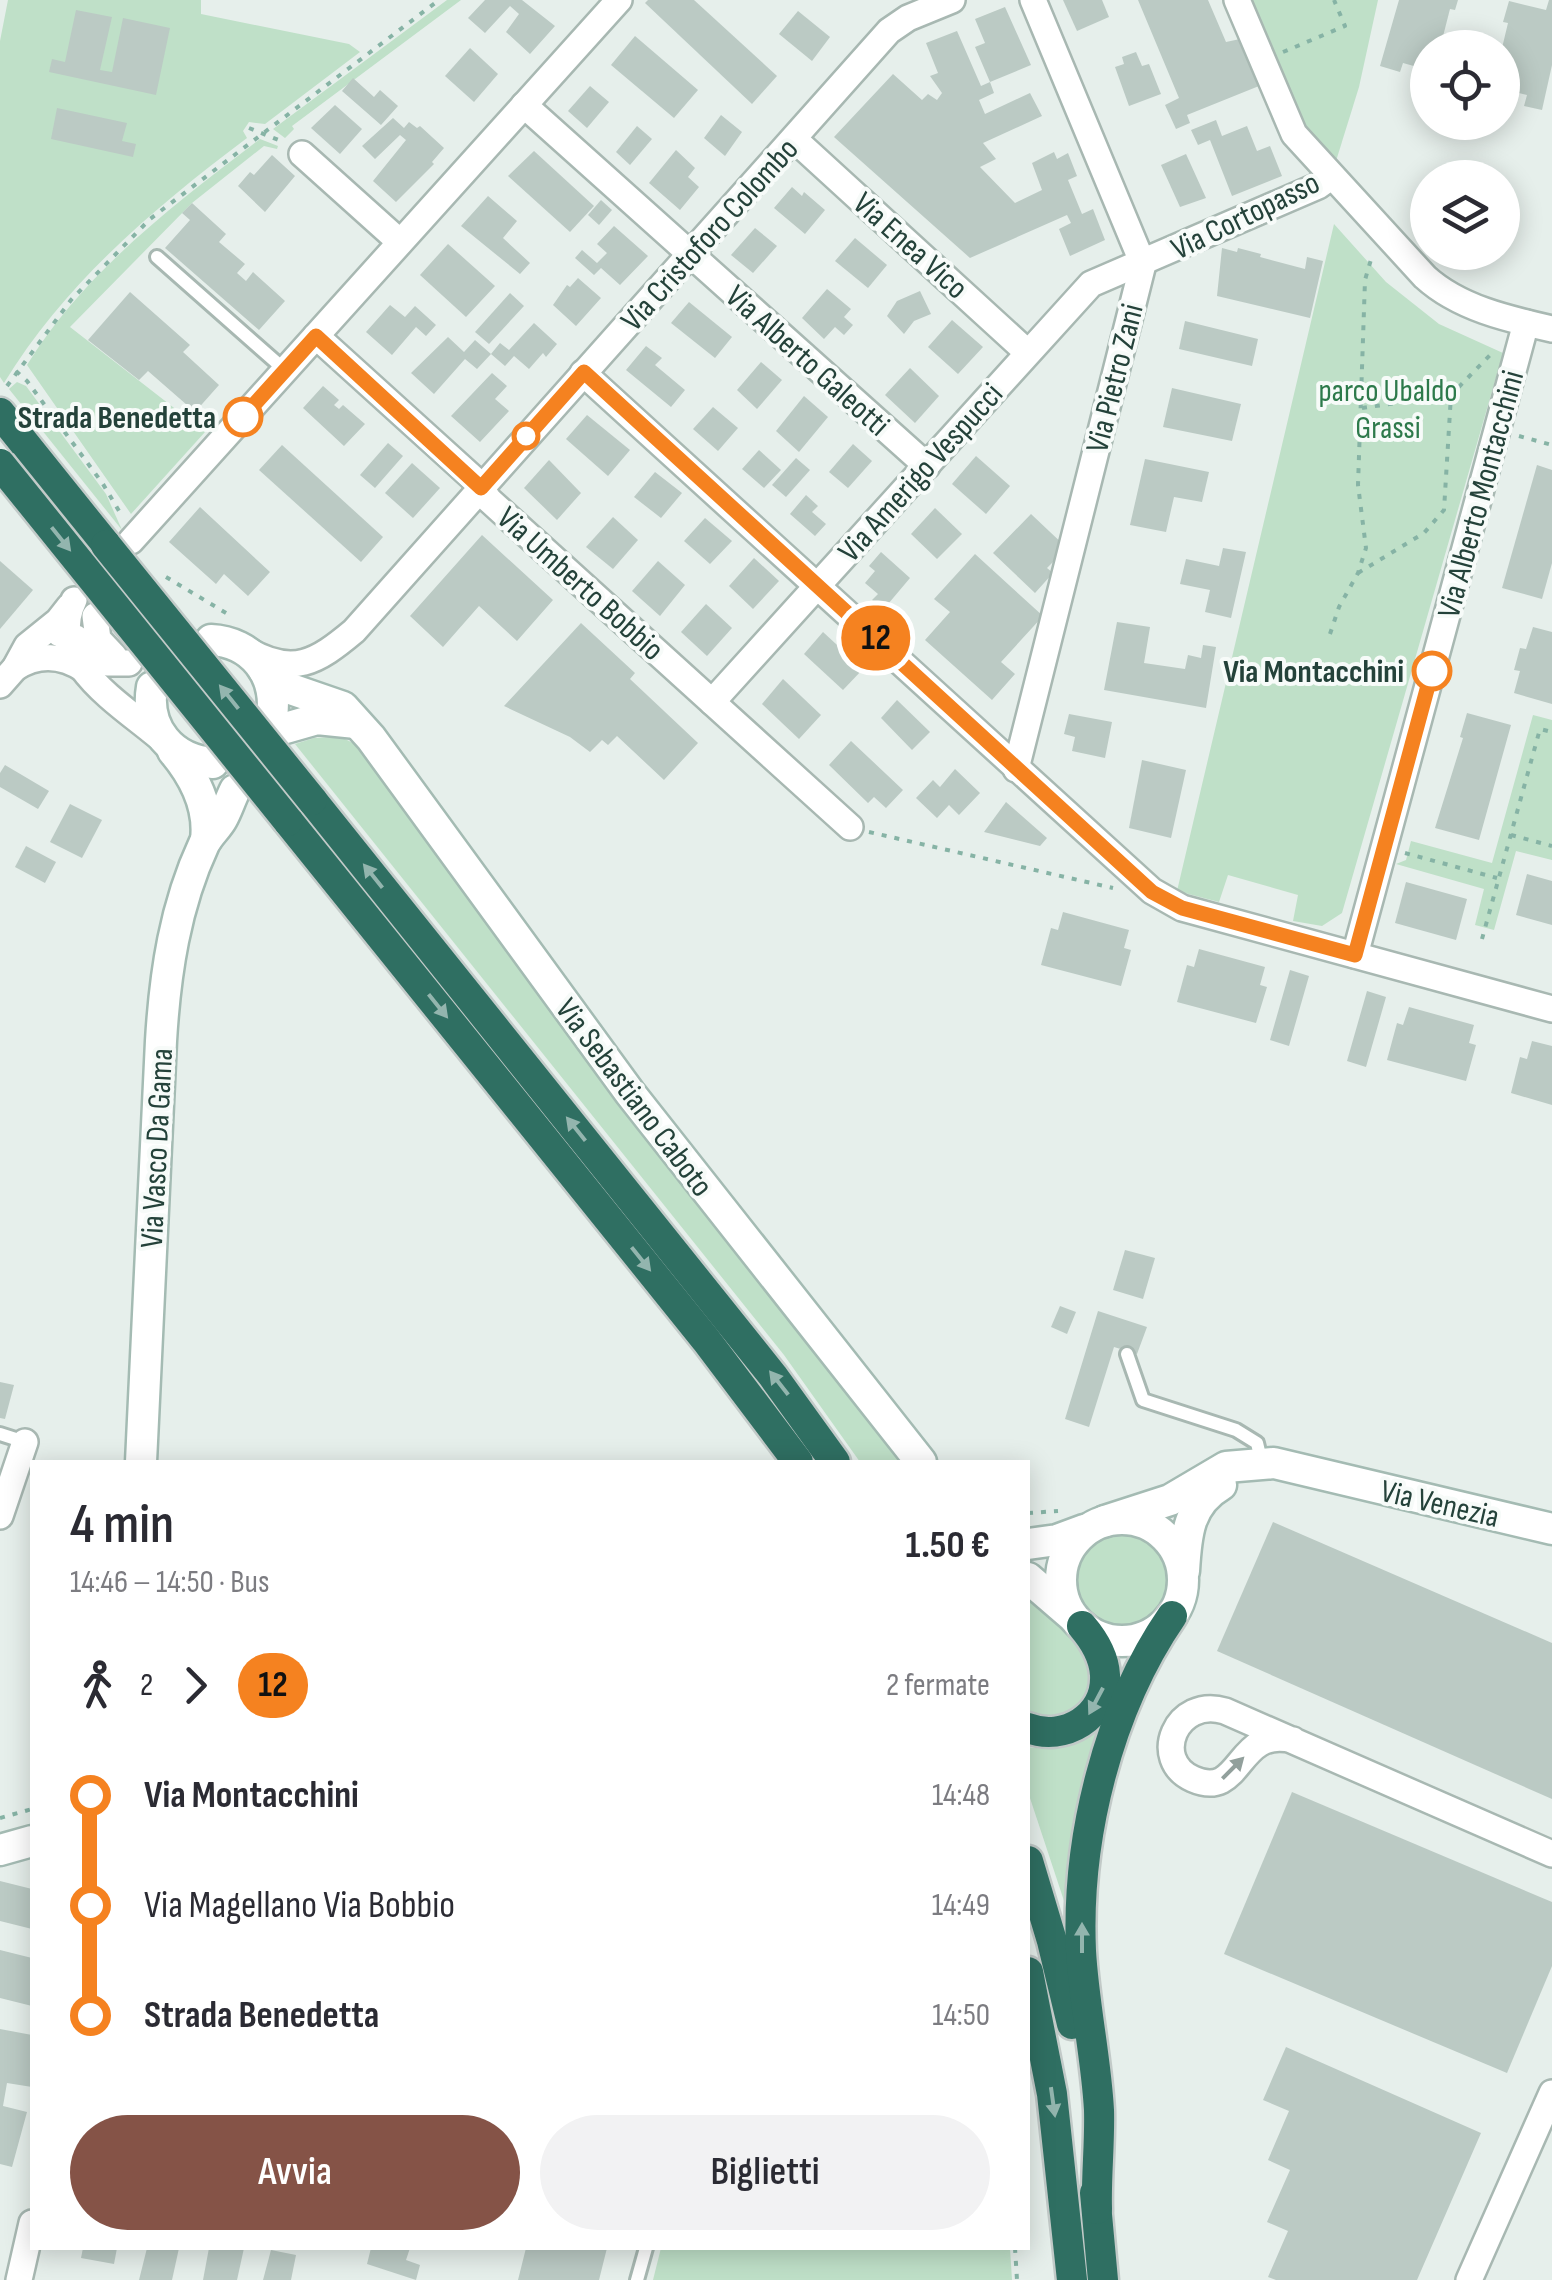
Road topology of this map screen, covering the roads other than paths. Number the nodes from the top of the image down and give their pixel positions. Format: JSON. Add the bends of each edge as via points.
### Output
{"nodes":[{"id":1,"x":619,"y":0,"type":"edge"},
{"id":2,"x":952,"y":0,"type":"edge"},
{"id":3,"x":1034,"y":0,"type":"edge"},
{"id":4,"x":1238,"y":0,"type":"edge"},
{"id":5,"x":524,"y":105,"type":"junction"},
{"id":6,"x":794,"y":139,"type":"junction"},
{"id":7,"x":302,"y":154,"type":"road end"},
{"id":8,"x":1332,"y":176,"type":"junction"},
{"id":9,"x":400,"y":242,"type":"junction"},
{"id":10,"x":690,"y":255,"type":"junction"},
{"id":11,"x":157,"y":257,"type":"dead end"},
{"id":12,"x":1143,"y":264,"type":"junction"},
{"id":13,"x":1526,"y":323,"type":"junction"},
{"id":14,"x":1552,"y":329,"type":"edge"},
{"id":15,"x":316,"y":336,"type":"junction"},
{"id":16,"x":1027,"y":352,"type":"junction"},
{"id":17,"x":286,"y":370,"type":"junction"},
{"id":18,"x":584,"y":372,"type":"junction"},
{"id":19,"x":3,"y":400,"type":"edge"},
{"id":20,"x":0,"y":464,"type":"edge"},
{"id":21,"x":926,"y":466,"type":"junction"},
{"id":22,"x":481,"y":488,"type":"junction"},
{"id":23,"x":134,"y":538,"type":"road end"},
{"id":24,"x":820,"y":586,"type":"junction"},
{"id":25,"x":82,"y":604,"type":"junction"},
{"id":26,"x":66,"y":634,"type":"junction"},
{"id":27,"x":211,"y":640,"type":"dead end"},
{"id":28,"x":31,"y":643,"type":"junction"},
{"id":29,"x":255,"y":660,"type":"junction"},
{"id":30,"x":138,"y":671,"type":"junction"},
{"id":31,"x":86,"y":672,"type":"junction"},
{"id":32,"x":8,"y":676,"type":"edge"},
{"id":33,"x":712,"y":702,"type":"junction"},
{"id":34,"x":358,"y":725,"type":"junction"},
{"id":35,"x":166,"y":742,"type":"junction"},
{"id":36,"x":213,"y":763,"type":"dead end"},
{"id":37,"x":1016,"y":769,"type":"junction"},
{"id":38,"x":234,"y":790,"type":"dead end"},
{"id":39,"x":850,"y":828,"type":"road end"},
{"id":40,"x":206,"y":840,"type":"junction"},
{"id":41,"x":1355,"y":955,"type":"junction"},
{"id":42,"x":1552,"y":1009,"type":"edge"},
{"id":43,"x":706,"y":1340,"type":"junction"},
{"id":44,"x":1128,"y":1354,"type":"dead end"},
{"id":45,"x":12,"y":1438,"type":"edge"},
{"id":46,"x":832,"y":1454,"type":"edge"},
{"id":47,"x":141,"y":1460,"type":"edge"},
{"id":48,"x":783,"y":1460,"type":"edge"},
{"id":49,"x":796,"y":1460,"type":"edge"},
{"id":50,"x":920,"y":1460,"type":"edge"},
{"id":51,"x":1262,"y":1470,"type":"junction"},
{"id":52,"x":0,"y":1516,"type":"edge"},
{"id":53,"x":1101,"y":1522,"type":"junction"},
{"id":54,"x":1552,"y":1529,"type":"edge"},
{"id":55,"x":1030,"y":1544,"type":"edge"},
{"id":56,"x":1184,"y":1578,"type":"junction"},
{"id":57,"x":1030,"y":1580,"type":"edge"},
{"id":58,"x":1172,"y":1616,"type":"junction"},
{"id":59,"x":1079,"y":1622,"type":"junction"},
{"id":60,"x":1030,"y":1729,"type":"edge"},
{"id":61,"x":1293,"y":1740,"type":"dead end"},
{"id":62,"x":30,"y":1824,"type":"edge"},
{"id":63,"x":0,"y":1828,"type":"edge"},
{"id":64,"x":30,"y":1828,"type":"edge"},
{"id":65,"x":0,"y":1839,"type":"edge"},
{"id":66,"x":30,"y":1842,"type":"edge"},
{"id":67,"x":0,"y":1853,"type":"edge"},
{"id":68,"x":1552,"y":1854,"type":"edge"},
{"id":69,"x":30,"y":1858,"type":"edge"},
{"id":70,"x":1030,"y":1867,"type":"edge"},
{"id":71,"x":1030,"y":1982,"type":"edge"},
{"id":72,"x":1552,"y":2093,"type":"edge"},
{"id":73,"x":1097,"y":2210,"type":"junction"},
{"id":74,"x":30,"y":2232,"type":"edge"},
{"id":75,"x":645,"y":2250,"type":"edge"},
{"id":76,"x":19,"y":2280,"type":"edge"},
{"id":77,"x":637,"y":2280,"type":"edge"},
{"id":78,"x":1072,"y":2280,"type":"edge"},
{"id":79,"x":1103,"y":2280,"type":"edge"},
{"id":80,"x":1468,"y":2280,"type":"edge"}],
"edges":[{"from":1,"to":5,"type":"street"},
{"from":2,"to":6,"type":"street","name":"Via Cristoforo Colombo","via":[[889,31]]},
{"from":3,"to":12,"type":"street","name":"Via Pietro Zani"},
{"from":4,"to":8,"type":"street","name":"Via Cortopasso","via":[[1294,134]]},
{"from":5,"to":9,"type":"street"},
{"from":5,"to":10,"type":"street","name":"Via Alberto Galeotti"},
{"from":6,"to":10,"type":"street","name":"Via Cristoforo Colombo"},
{"from":6,"to":16,"type":"street","name":"Via Enea Vico"},
{"from":7,"to":9,"type":"street"},
{"from":8,"to":12,"type":"street","name":"Via Cortopasso"},
{"from":8,"to":13,"type":"street","via":[[1443,293]]},
{"from":9,"to":15,"type":"street"},
{"from":10,"to":18,"type":"street","name":"Via Cristoforo Colombo"},
{"from":10,"to":21,"type":"street","name":"Via Alberto Galeotti"},
{"from":11,"to":17,"type":"lane"},
{"from":12,"to":16,"type":"street","name":"Via Amerigo Vespucci","via":[[1091,284]]},
{"from":12,"to":37,"type":"street","name":"Via Pietro Zani"},
{"from":13,"to":14,"type":"street"},
{"from":13,"to":41,"type":"street","name":"Via Alberto Montacchini"},
{"from":15,"to":17,"type":"street"},
{"from":15,"to":22,"type":"street","name":"Via Umberto Bobbio"},
{"from":16,"to":21,"type":"street","name":"Via Amerigo Vespucci"},
{"from":17,"to":23,"type":"street"},
{"from":18,"to":22,"type":"street","name":"Via Cristoforo Colombo"},
{"from":18,"to":24,"type":"street"},
{"from":46,"to":19,"type":"highway","one_way":true,"bridge":true},
{"from":20,"to":43,"type":"highway","one_way":true,"bridge":true},
{"from":21,"to":24,"type":"street","name":"Via Amerigo Vespucci"},
{"from":22,"to":29,"type":"street","name":"Via Cristoforo Colombo","via":[[322,658],[304,664]]},
{"from":22,"to":33,"type":"street","name":"Via Umberto Bobbio"},
{"from":24,"to":33,"type":"street","name":"Via Amerigo Vespucci"},
{"from":24,"to":37,"type":"street"},
{"from":25,"to":26,"type":"street","via":[[67,618]]},
{"from":25,"to":28,"type":"street"},
{"from":25,"to":30,"type":"street","via":[[110,654]]},
{"from":26,"to":28,"type":"street"},
{"from":26,"to":30,"type":"street","via":[[107,663]]},
{"from":26,"to":31,"type":"street"},
{"from":27,"to":29,"type":"street","name":"Via Sebastiano Caboto","via":[[228,642]]},
{"from":28,"to":32,"type":"street"},
{"from":29,"to":34,"type":"street","name":"Via Sebastiano Caboto","via":[[282,686],[343,707]]},
{"from":29,"to":34,"type":"street","via":[[273,693],[277,722]]},
{"from":30,"to":35,"type":"street"},
{"from":31,"to":32,"type":"street","via":[[54,657],[35,659]]},
{"from":31,"to":35,"type":"street"},
{"from":33,"to":39,"type":"street","name":"Via Umberto Bobbio"},
{"from":34,"to":50,"type":"street","name":"Via Sebastiano Caboto","via":[[656,1128]]},
{"from":35,"to":36,"type":"street","via":[[192,760]]},
{"from":35,"to":40,"type":"street","via":[[198,788]]},
{"from":37,"to":41,"type":"street","via":[[1144,884],[1182,908]]},
{"from":38,"to":40,"type":"street","name":"Via Vasco Da Gama"},
{"from":40,"to":47,"type":"street","name":"Via Vasco Da Gama","via":[[182,905],[165,990]]},
{"from":41,"to":42,"type":"street"},
{"from":43,"to":48,"type":"highway"},
{"from":43,"to":49,"type":"highway"},
{"from":44,"to":51,"type":"lane","via":[[1143,1400],[1236,1430],[1257,1443]]},
{"from":45,"to":52,"type":"street"},
{"from":51,"to":53,"type":"street","name":"Via Venezia","via":[[1226,1467],[1177,1497]]},
{"from":51,"to":54,"type":"street","name":"Via Venezia","via":[[1328,1478]]},
{"from":51,"to":56,"type":"street","name":"Via Venezia","via":[[1226,1482],[1198,1504]]},
{"from":53,"to":55,"type":"street"},
{"from":53,"to":56,"type":"street","via":[[1126,1518],[1155,1527],[1176,1550]]},
{"from":53,"to":59,"type":"street","via":[[1079,1536],[1064,1562],[1062,1592]]},
{"from":56,"to":58,"type":"street","name":"Via Venezia"},
{"from":57,"to":59,"type":"street"},
{"from":58,"to":59,"type":"street","via":[[1129,1640],[1099,1636]]},
{"from":73,"to":58,"type":"highway","one_way":true,"via":[[1099,2112],[1081,1947],[1086,1864],[1120,1718]]},
{"from":59,"to":60,"type":"highway","one_way":true,"via":[[1104,1665],[1097,1705],[1083,1722],[1061,1732]]},
{"from":61,"to":68,"type":"street"},
{"from":62,"to":63,"type":"street"},
{"from":64,"to":65,"type":"street"},
{"from":66,"to":67,"type":"street"},
{"from":67,"to":69,"type":"street"},
{"from":70,"to":73,"type":"highway","via":[[1073,2031]]},
{"from":71,"to":78,"type":"highway","one_way":true,"via":[[1052,2094]]},
{"from":72,"to":80,"type":"street"},
{"from":73,"to":79,"type":"highway"},
{"from":74,"to":76,"type":"street"},
{"from":75,"to":77,"type":"lane"}]}
